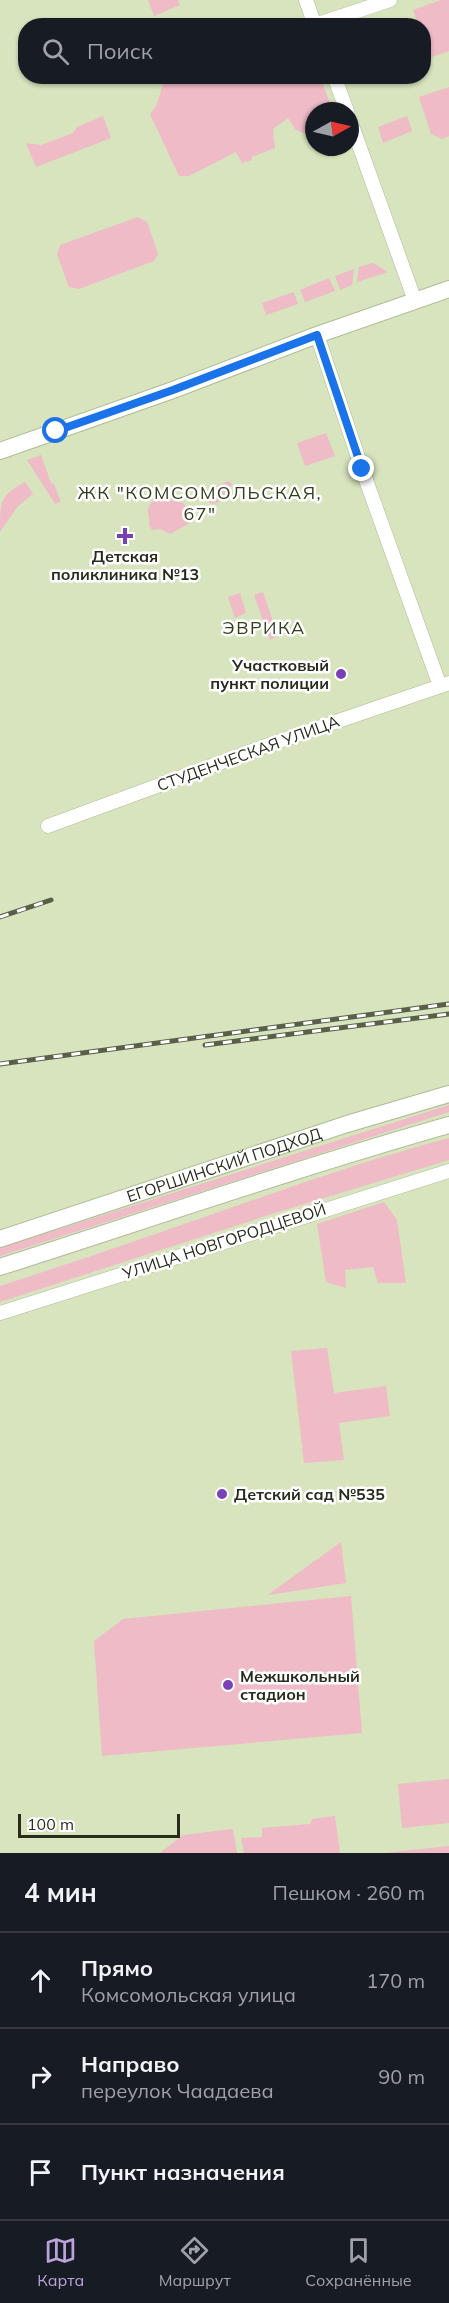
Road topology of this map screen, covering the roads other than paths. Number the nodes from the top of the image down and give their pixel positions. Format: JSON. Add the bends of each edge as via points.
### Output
{"nodes":[{"id":1,"x":306,"y":0,"type":"edge"},
{"id":2,"x":390,"y":0,"type":"edge"},
{"id":3,"x":312,"y":18,"type":"edge"},
{"id":4,"x":336,"y":18,"type":"edge"},
{"id":5,"x":337,"y":84,"type":"edge"},
{"id":6,"x":344,"y":102,"type":"edge"},
{"id":7,"x":359,"y":145,"type":"edge"},
{"id":8,"x":449,"y":289,"type":"edge"},
{"id":9,"x":416,"y":301,"type":"junction"},
{"id":10,"x":317,"y":335,"type":"junction"},
{"id":11,"x":0,"y":451,"type":"edge"},
{"id":12,"x":445,"y":684,"type":"edge"},
{"id":13,"x":48,"y":825,"type":"dead end"},
{"id":14,"x":449,"y":1094,"type":"edge"},
{"id":15,"x":449,"y":1125,"type":"edge"},
{"id":16,"x":449,"y":1171,"type":"edge"},
{"id":17,"x":0,"y":1239,"type":"edge"},
{"id":18,"x":0,"y":1267,"type":"edge"},
{"id":19,"x":0,"y":1313,"type":"edge"}],
"edges":[{"from":1,"to":3,"type":"street"},
{"from":2,"to":4,"type":"street"},
{"from":5,"to":6,"type":"street"},
{"from":7,"to":9,"type":"street"},
{"from":8,"to":9,"type":"main road"},
{"from":9,"to":10,"type":"main road"},
{"from":10,"to":11,"type":"main road"},
{"from":10,"to":12,"type":"street","via":[[362,469]]},
{"from":12,"to":13,"type":"street","name":"СТУДЕНЧЕСКАЯ УЛИЦА"},
{"from":14,"to":17,"type":"main road","name":"ЕГОРШИНСКИЙ ПОДХОД"},
{"from":15,"to":18,"type":"main road","name":"ЕГОРШИНСКИЙ ПОДХОД"},
{"from":16,"to":19,"type":"street","name":"УЛИЦА НОВГОРОДЦЕВОЙ"}]}
